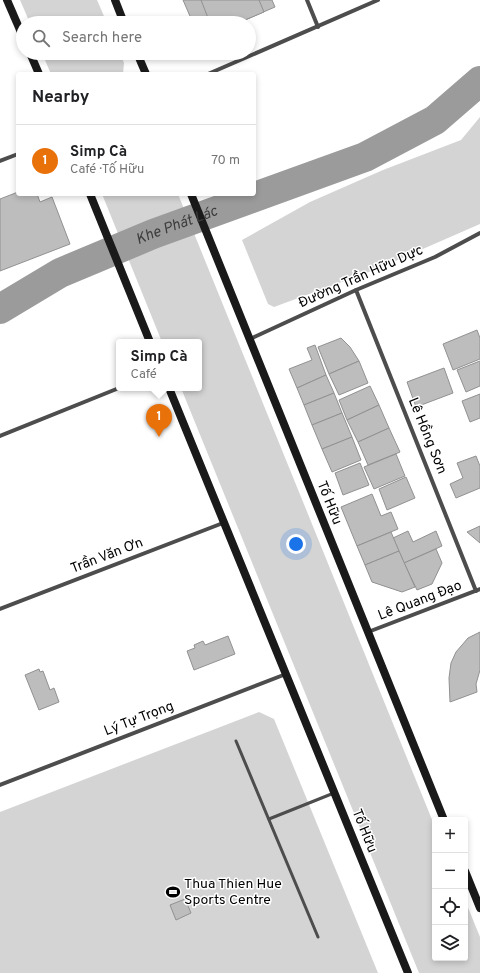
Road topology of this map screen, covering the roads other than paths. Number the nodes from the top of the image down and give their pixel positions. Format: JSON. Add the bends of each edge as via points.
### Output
{"nodes":[{"id":1,"x":7,"y":0,"type":"edge"},
{"id":2,"x":115,"y":0,"type":"edge"},
{"id":3,"x":307,"y":0,"type":"edge"},
{"id":4,"x":378,"y":0,"type":"edge"},
{"id":5,"x":121,"y":16,"type":"edge"},
{"id":6,"x":16,"y":21,"type":"edge"},
{"id":7,"x":318,"y":27,"type":"junction"},
{"id":8,"x":256,"y":53,"type":"edge"},
{"id":9,"x":33,"y":60,"type":"edge"},
{"id":10,"x":140,"y":60,"type":"edge"},
{"id":11,"x":241,"y":60,"type":"edge"},
{"id":12,"x":38,"y":72,"type":"edge"},
{"id":13,"x":145,"y":72,"type":"edge"},
{"id":14,"x":213,"y":72,"type":"edge"},
{"id":15,"x":16,"y":155,"type":"edge"},
{"id":16,"x":0,"y":161,"type":"edge"},
{"id":17,"x":91,"y":196,"type":"edge"},
{"id":18,"x":192,"y":196,"type":"edge"},
{"id":19,"x":480,"y":233,"type":"edge"},
{"id":20,"x":356,"y":290,"type":"junction"},
{"id":21,"x":149,"y":339,"type":"edge"},
{"id":22,"x":249,"y":340,"type":"junction"},
{"id":23,"x":116,"y":389,"type":"edge"},
{"id":24,"x":169,"y":391,"type":"edge"},
{"id":25,"x":0,"y":436,"type":"edge"},
{"id":26,"x":223,"y":523,"type":"junction"},
{"id":27,"x":478,"y":590,"type":"edge"},
{"id":28,"x":0,"y":609,"type":"edge"},
{"id":29,"x":367,"y":633,"type":"junction"},
{"id":30,"x":286,"y":674,"type":"junction"},
{"id":31,"x":236,"y":741,"type":"dead end"},
{"id":32,"x":0,"y":784,"type":"edge"},
{"id":33,"x":335,"y":793,"type":"junction"},
{"id":34,"x":443,"y":817,"type":"edge"},
{"id":35,"x":269,"y":819,"type":"junction"},
{"id":36,"x":468,"y":878,"type":"edge"},
{"id":37,"x":480,"y":905,"type":"edge"},
{"id":38,"x":318,"y":937,"type":"dead end"},
{"id":39,"x":408,"y":973,"type":"edge"}],
"edges":[{"from":1,"to":6,"type":"main road"},
{"from":2,"to":5,"type":"main road"},
{"from":3,"to":7,"type":"street"},
{"from":4,"to":7,"type":"street"},
{"from":7,"to":8,"type":"street"},
{"from":9,"to":12,"type":"main road"},
{"from":10,"to":13,"type":"main road"},
{"from":11,"to":14,"type":"street"},
{"from":15,"to":16,"type":"street"},
{"from":17,"to":21,"type":"main road"},
{"from":18,"to":22,"type":"main road","name":"Tố Hữu"},
{"from":19,"to":20,"type":"street","name":"Đường Trần Hữu Dực","via":[[435,257]]},
{"from":20,"to":22,"type":"street","name":"Đường Trần Hữu Dực"},
{"from":20,"to":27,"type":"street","name":"Lê Hồng Sơn"},
{"from":22,"to":29,"type":"main road","name":"Tố Hữu"},
{"from":23,"to":25,"type":"street"},
{"from":24,"to":26,"type":"main road","name":"Tố Hữu"},
{"from":26,"to":28,"type":"street","name":"Trần Văn Ơn"},
{"from":26,"to":30,"type":"main road","name":"Tố Hữu"},
{"from":27,"to":29,"type":"street","name":"Lê Quang Đạo"},
{"from":29,"to":34,"type":"main road","name":"Tố Hữu"},
{"from":30,"to":32,"type":"street","name":"Lý Tự Trọng"},
{"from":30,"to":33,"type":"main road","name":"Tố Hữu"},
{"from":31,"to":35,"type":"lane"},
{"from":33,"to":35,"type":"lane"},
{"from":33,"to":39,"type":"main road","name":"Tố Hữu"},
{"from":35,"to":38,"type":"lane"},
{"from":36,"to":37,"type":"main road"}]}
